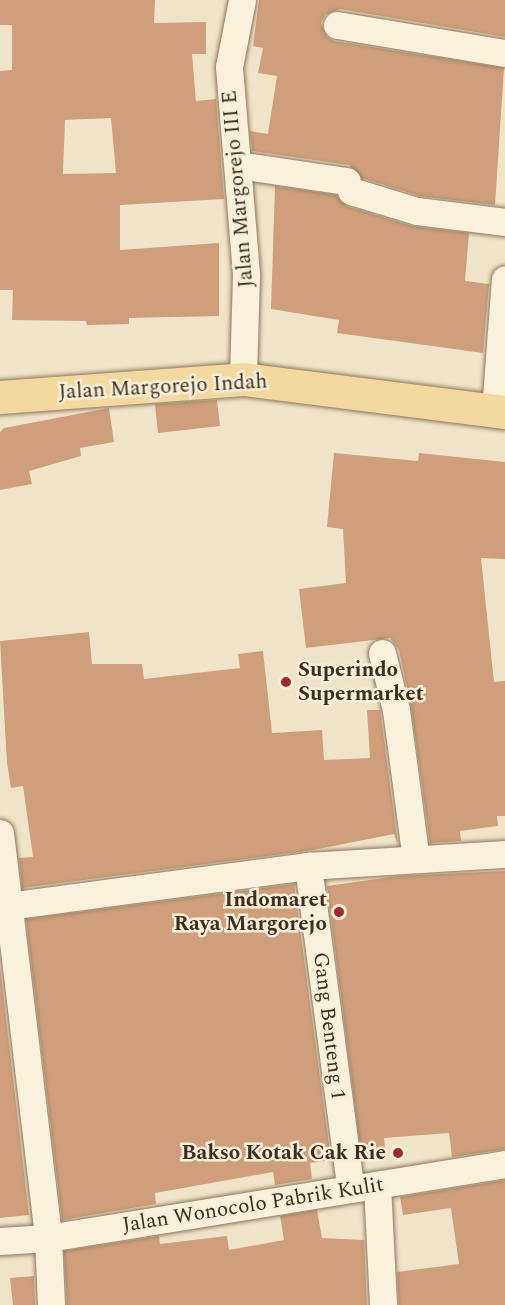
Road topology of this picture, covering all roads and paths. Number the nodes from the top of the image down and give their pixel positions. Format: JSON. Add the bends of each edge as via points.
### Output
{"nodes":[{"id":1,"x":242,"y":0,"type":"edge"},
{"id":2,"x":337,"y":25,"type":"dead end"},
{"id":3,"x":505,"y":53,"type":"edge"},
{"id":4,"x":238,"y":165,"type":"junction"},
{"id":5,"x":505,"y":222,"type":"edge"},
{"id":6,"x":505,"y":279,"type":"edge"},
{"id":7,"x":243,"y":379,"type":"junction"},
{"id":8,"x":0,"y":397,"type":"edge"},
{"id":9,"x":500,"y":412,"type":"edge"},
{"id":10,"x":382,"y":653,"type":"dead end"},
{"id":11,"x":0,"y":833,"type":"edge"},
{"id":12,"x":505,"y":854,"type":"edge"},
{"id":13,"x":416,"y":859,"type":"junction"},
{"id":14,"x":308,"y":866,"type":"junction"},
{"id":15,"x":4,"y":907,"type":"edge"},
{"id":16,"x":505,"y":1164,"type":"edge"},
{"id":17,"x":377,"y":1185,"type":"junction"},
{"id":18,"x":350,"y":1187,"type":"junction"},
{"id":19,"x":48,"y":1238,"type":"junction"},
{"id":20,"x":0,"y":1241,"type":"edge"},
{"id":21,"x":51,"y":1305,"type":"edge"},
{"id":22,"x":383,"y":1305,"type":"edge"}],
"edges":[{"from":1,"to":4,"type":"street","name":"Jalan Margorejo III E","via":[[229,52]]},
{"from":2,"to":3,"type":"street"},
{"from":4,"to":5,"type":"street","via":[[349,186],[417,212]]},
{"from":4,"to":7,"type":"street","name":"Jalan Margorejo III E","via":[[246,275]]},
{"from":6,"to":9,"type":"street"},
{"from":7,"to":8,"type":"main road","name":"Jalan Margorejo Indah"},
{"from":7,"to":9,"type":"main road","name":"Jalan Margorejo Indah"},
{"from":10,"to":13,"type":"street","via":[[396,710]]},
{"from":11,"to":15,"type":"street"},
{"from":12,"to":13,"type":"street"},
{"from":13,"to":14,"type":"street"},
{"from":14,"to":15,"type":"street"},
{"from":14,"to":18,"type":"street","name":"Gang Benteng 1"},
{"from":15,"to":19,"type":"street"},
{"from":16,"to":17,"type":"street","name":"Jalan Wonocolo Pabrik Kulit"},
{"from":17,"to":18,"type":"street","name":"Jalan Wonocolo Pabrik Kulit"},
{"from":17,"to":22,"type":"street"},
{"from":18,"to":19,"type":"street","name":"Jalan Wonocolo Pabrik Kulit"},
{"from":19,"to":20,"type":"street","name":"Jalan Wonocolo Pabrik Kulit"},
{"from":19,"to":21,"type":"street"}]}
